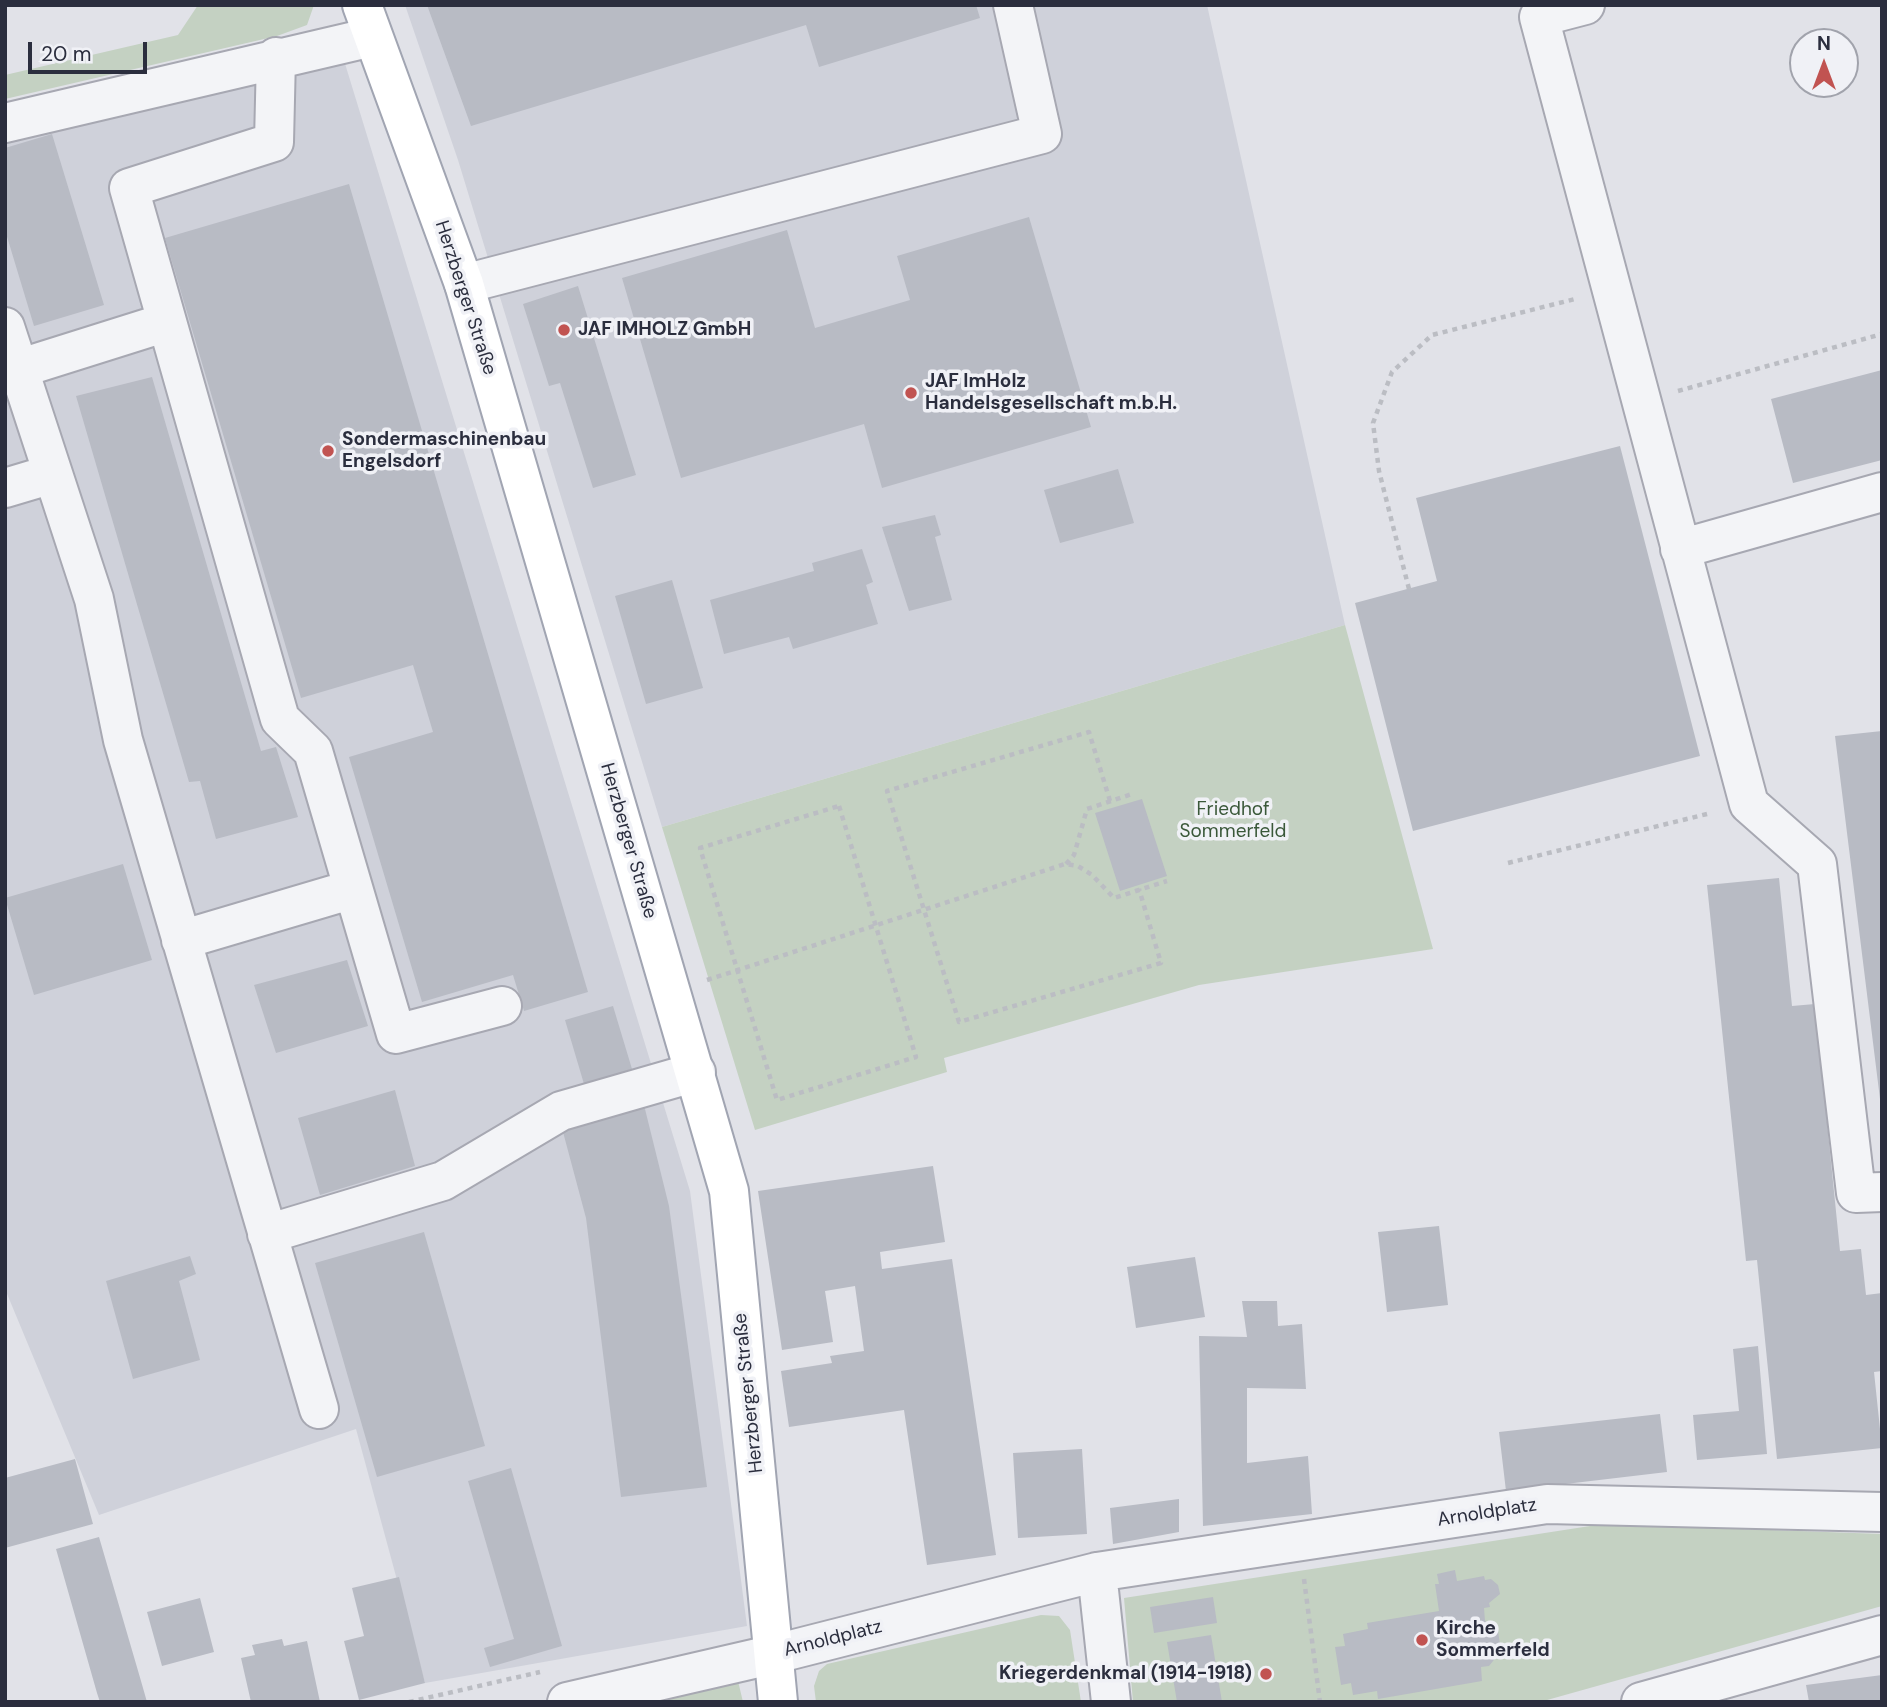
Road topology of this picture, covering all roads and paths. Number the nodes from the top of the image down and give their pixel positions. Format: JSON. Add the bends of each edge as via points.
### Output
{"nodes":[{"id":1,"x":1013,"y":5,"type":"edge"},
{"id":2,"x":1585,"y":5,"type":"edge"},
{"id":3,"x":367,"y":21,"type":"edge"},
{"id":4,"x":276,"y":57,"type":"junction"},
{"id":5,"x":5,"y":123,"type":"edge"},
{"id":6,"x":464,"y":284,"type":"junction"},
{"id":7,"x":1611,"y":290,"type":"junction"},
{"id":8,"x":167,"y":322,"type":"junction"},
{"id":9,"x":5,"y":327,"type":"edge"},
{"id":10,"x":1882,"y":334,"type":"edge"},
{"id":11,"x":12,"y":371,"type":"edge"},
{"id":12,"x":1640,"y":402,"type":"junction"},
{"id":13,"x":52,"y":474,"type":"junction"},
{"id":14,"x":5,"y":488,"type":"edge"},
{"id":15,"x":1882,"y":492,"type":"edge"},
{"id":16,"x":1680,"y":549,"type":"junction"},
{"id":17,"x":1409,"y":589,"type":"dead end"},
{"id":18,"x":1132,"y":794,"type":"dead end"},
{"id":19,"x":1110,"y":801,"type":"junction"},
{"id":20,"x":1749,"y":804,"type":"junction"},
{"id":21,"x":1508,"y":863,"type":"dead end"},
{"id":22,"x":1065,"y":864,"type":"junction"},
{"id":23,"x":1167,"y":881,"type":"dead end"},
{"id":24,"x":353,"y":889,"type":"junction"},
{"id":25,"x":1139,"y":889,"type":"junction"},
{"id":26,"x":925,"y":909,"type":"junction"},
{"id":27,"x":875,"y":925,"type":"junction"},
{"id":28,"x":181,"y":940,"type":"junction"},
{"id":29,"x":737,"y":970,"type":"junction"},
{"id":30,"x":672,"y":990,"type":"junction"},
{"id":31,"x":502,"y":1006,"type":"dead end"},
{"id":32,"x":695,"y":1072,"type":"junction"},
{"id":33,"x":1882,"y":1192,"type":"edge"},
{"id":34,"x":267,"y":1234,"type":"junction"},
{"id":35,"x":319,"y":1409,"type":"dead end"},
{"id":36,"x":1882,"y":1512,"type":"edge"},
{"id":37,"x":1299,"y":1542,"type":"junction"},
{"id":38,"x":1097,"y":1573,"type":"junction"},
{"id":39,"x":1882,"y":1635,"type":"edge"},
{"id":40,"x":775,"y":1654,"type":"junction"},
{"id":41,"x":567,"y":1702,"type":"edge"},
{"id":42,"x":778,"y":1702,"type":"edge"},
{"id":43,"x":1111,"y":1702,"type":"edge"},
{"id":44,"x":1320,"y":1702,"type":"edge"},
{"id":45,"x":1641,"y":1702,"type":"edge"}],
"edges":[{"from":1,"to":6,"type":"street","via":[[1042,134]]},
{"from":2,"to":7,"type":"street","via":[[1539,18]]},
{"from":3,"to":4,"type":"street"},
{"from":3,"to":6,"type":"main road","name":"Herzberger Straße"},
{"from":4,"to":5,"type":"street"},
{"from":4,"to":8,"type":"street","via":[[274,142],[129,188]]},
{"from":6,"to":30,"type":"main road","name":"Herzberger Straße"},
{"from":7,"to":12,"type":"street"},
{"from":7,"to":17,"type":"path","via":[[1432,335],[1392,372],[1373,423],[1379,471]]},
{"from":8,"to":11,"type":"street"},
{"from":8,"to":24,"type":"street","via":[[280,719],[313,751]]},
{"from":9,"to":11,"type":"street"},
{"from":10,"to":12,"type":"path"},
{"from":11,"to":13,"type":"street"},
{"from":12,"to":16,"type":"street"},
{"from":13,"to":14,"type":"street"},
{"from":13,"to":28,"type":"street","via":[[94,599],[123,740]]},
{"from":15,"to":16,"type":"street"},
{"from":16,"to":20,"type":"street"},
{"from":18,"to":19,"type":"path"},
{"from":19,"to":22,"type":"path","via":[[1087,809],[1074,855]]},
{"from":19,"to":26,"type":"path","via":[[1089,732],[887,791]]},
{"from":20,"to":21,"type":"path"},
{"from":20,"to":33,"type":"street","via":[[1817,864],[1856,1193]]},
{"from":22,"to":25,"type":"path","via":[[1092,875],[1114,898]]},
{"from":22,"to":26,"type":"path"},
{"from":23,"to":25,"type":"path"},
{"from":24,"to":28,"type":"street"},
{"from":24,"to":31,"type":"street","via":[[396,1034]]},
{"from":25,"to":26,"type":"path","via":[[1161,963],[959,1021]]},
{"from":26,"to":27,"type":"path"},
{"from":27,"to":29,"type":"path"},
{"from":27,"to":29,"type":"path","via":[[839,806],[700,848]]},
{"from":27,"to":29,"type":"path","via":[[916,1057],[777,1100]]},
{"from":28,"to":34,"type":"street"},
{"from":29,"to":30,"type":"path"},
{"from":30,"to":32,"type":"main road","name":"Herzberger Straße"},
{"from":32,"to":34,"type":"street","via":[[561,1111],[443,1181]]},
{"from":32,"to":40,"type":"main road","name":"Herzberger Straße","via":[[729,1191]]},
{"from":34,"to":35,"type":"street"},
{"from":36,"to":37,"type":"street","name":"Arnoldplatz","via":[[1547,1504]]},
{"from":37,"to":38,"type":"street","name":"Arnoldplatz"},
{"from":37,"to":44,"type":"path"},
{"from":38,"to":40,"type":"street","name":"Arnoldplatz"},
{"from":38,"to":43,"type":"street"},
{"from":39,"to":45,"type":"street"},
{"from":40,"to":41,"type":"street","name":"Arnoldplatz"},
{"from":40,"to":42,"type":"main road","name":"Herzberger Straße"}]}
